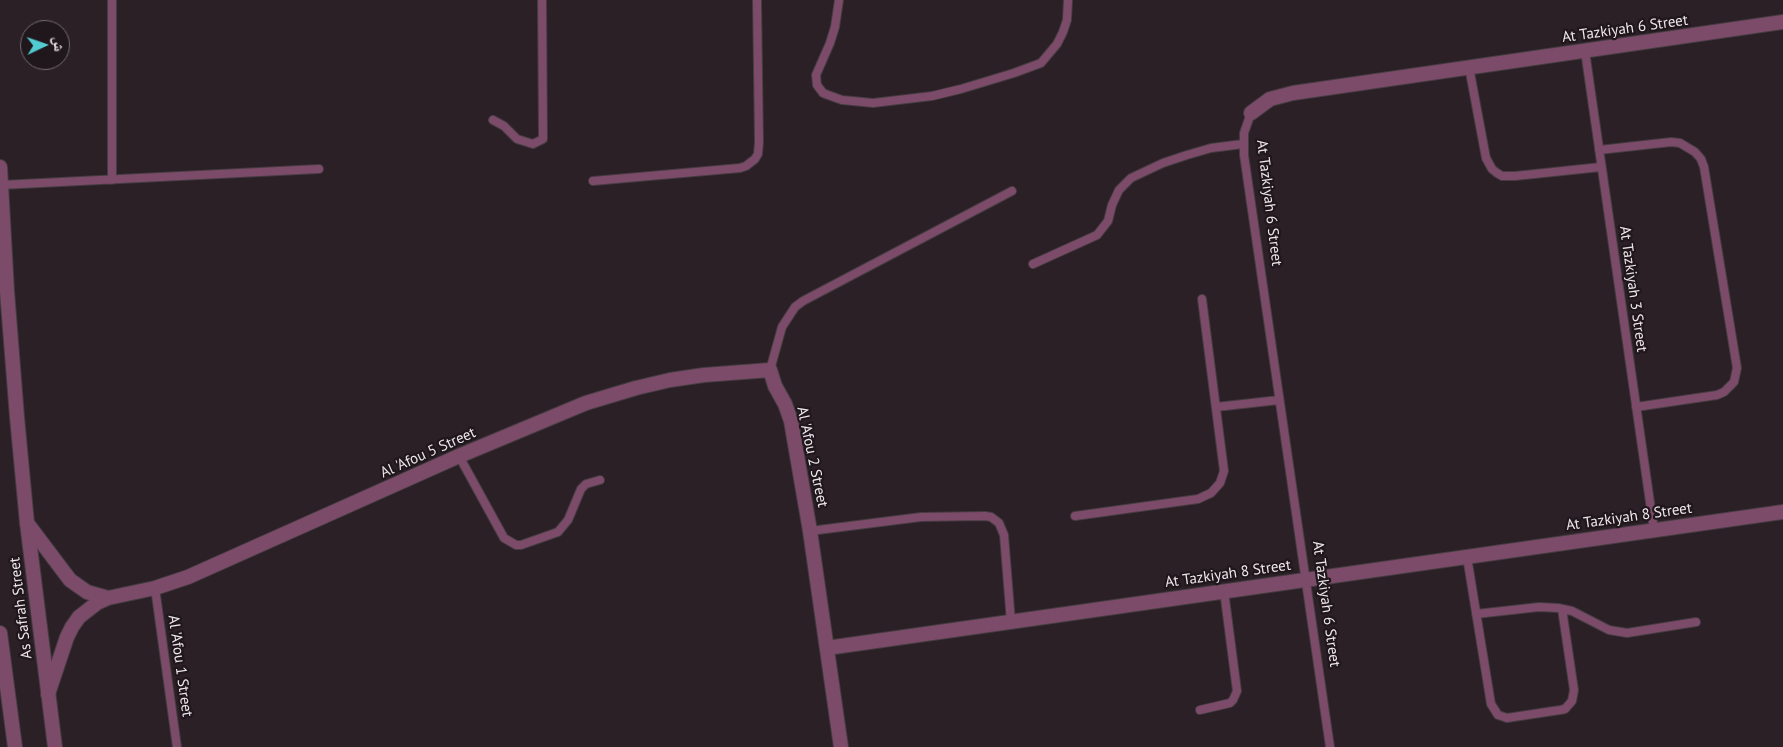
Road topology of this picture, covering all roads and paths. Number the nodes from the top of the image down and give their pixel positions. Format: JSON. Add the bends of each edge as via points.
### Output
{"nodes":[{"id":1,"x":112,"y":0,"type":"edge"},
{"id":2,"x":542,"y":0,"type":"edge"},
{"id":3,"x":758,"y":0,"type":"edge"},
{"id":4,"x":838,"y":0,"type":"edge"},
{"id":5,"x":1068,"y":0,"type":"edge"},
{"id":6,"x":1783,"y":22,"type":"edge"},
{"id":7,"x":1585,"y":51,"type":"junction"},
{"id":8,"x":1469,"y":68,"type":"junction"},
{"id":9,"x":1250,"y":113,"type":"joint"},
{"id":10,"x":493,"y":120,"type":"dead end"},
{"id":11,"x":1243,"y":144,"type":"junction"},
{"id":12,"x":1599,"y":150,"type":"junction"},
{"id":13,"x":0,"y":167,"type":"edge"},
{"id":14,"x":1601,"y":167,"type":"junction"},
{"id":15,"x":320,"y":169,"type":"dead end"},
{"id":16,"x":112,"y":180,"type":"junction"},
{"id":17,"x":592,"y":181,"type":"dead end"},
{"id":18,"x":1,"y":184,"type":"edge"},
{"id":19,"x":1012,"y":191,"type":"dead end"},
{"id":20,"x":1033,"y":264,"type":"dead end"},
{"id":21,"x":1202,"y":299,"type":"dead end"},
{"id":22,"x":770,"y":370,"type":"junction"},
{"id":23,"x":1279,"y":400,"type":"junction"},
{"id":24,"x":1636,"y":406,"type":"junction"},
{"id":25,"x":1216,"y":407,"type":"junction"},
{"id":26,"x":459,"y":456,"type":"junction"},
{"id":27,"x":600,"y":480,"type":"dead end"},
{"id":28,"x":1783,"y":512,"type":"edge"},
{"id":29,"x":1075,"y":516,"type":"dead end"},
{"id":30,"x":27,"y":523,"type":"junction"},
{"id":31,"x":1654,"y":530,"type":"junction"},
{"id":32,"x":810,"y":531,"type":"junction"},
{"id":33,"x":1467,"y":557,"type":"junction"},
{"id":34,"x":1306,"y":580,"type":"junction"},
{"id":35,"x":155,"y":588,"type":"junction"},
{"id":36,"x":1224,"y":592,"type":"junction"},
{"id":37,"x":108,"y":598,"type":"junction"},
{"id":38,"x":1562,"y":609,"type":"junction"},
{"id":39,"x":1476,"y":614,"type":"junction"},
{"id":40,"x":1011,"y":622,"type":"junction"},
{"id":41,"x":1696,"y":622,"type":"dead end"},
{"id":42,"x":0,"y":634,"type":"edge"},
{"id":43,"x":827,"y":648,"type":"junction"},
{"id":44,"x":48,"y":695,"type":"junction"},
{"id":45,"x":1200,"y":710,"type":"dead end"},
{"id":46,"x":15,"y":747,"type":"edge"},
{"id":47,"x":55,"y":747,"type":"edge"},
{"id":48,"x":177,"y":747,"type":"edge"},
{"id":49,"x":841,"y":747,"type":"edge"},
{"id":50,"x":1330,"y":747,"type":"edge"}],
"edges":[{"from":1,"to":16,"type":"lane"},
{"from":2,"to":10,"type":"lane","via":[[543,139],[533,144],[517,139]]},
{"from":3,"to":17,"type":"lane","via":[[759,142],[755,159],[740,168]]},
{"from":4,"to":5,"type":"lane","via":[[835,26],[816,75],[817,84],[823,93],[842,100],[873,103],[932,96],[1014,74],[1041,63],[1063,32]]},
{"from":6,"to":7,"type":"street","name":"At Tazkiyah 6 Street"},
{"from":7,"to":8,"type":"street","name":"At Tazkiyah 6 Street"},
{"from":7,"to":12,"type":"lane","name":"At Tazkiyah 3 Street"},
{"from":8,"to":9,"type":"street","name":"At Tazkiyah 6 Street","via":[[1281,95]]},
{"from":8,"to":14,"type":"lane","via":[[1486,158],[1497,173],[1514,176]]},
{"from":9,"to":11,"type":"lane","name":"At Tazkiyah 6 Street"},
{"from":11,"to":20,"type":"lane","via":[[1187,154],[1131,178],[1120,190],[1108,221],[1097,235]]},
{"from":11,"to":23,"type":"lane","name":"At Tazkiyah 6 Street"},
{"from":12,"to":14,"type":"lane","name":"At Tazkiyah 3 Street"},
{"from":12,"to":24,"type":"lane","via":[[1671,142],[1680,143],[1701,159],[1737,368],[1734,382],[1724,392]]},
{"from":13,"to":18,"type":"street","name":"As Safrah Street"},
{"from":14,"to":24,"type":"lane","name":"At Tazkiyah 3 Street"},
{"from":15,"to":16,"type":"lane"},
{"from":16,"to":18,"type":"lane"},
{"from":18,"to":30,"type":"street","name":"As Safrah Street"},
{"from":19,"to":22,"type":"lane","via":[[803,301],[782,327]]},
{"from":21,"to":25,"type":"lane"},
{"from":22,"to":26,"type":"street","name":"Al 'Afou 5 Street","via":[[670,380],[611,395],[561,412]]},
{"from":22,"to":32,"type":"street","name":"Al 'Afou 2 Street","via":[[791,420]]},
{"from":23,"to":25,"type":"lane"},
{"from":23,"to":34,"type":"lane","name":"At Tazkiyah 6 Street"},
{"from":24,"to":31,"type":"lane","name":"At Tazkiyah 3 Street"},
{"from":25,"to":29,"type":"lane","via":[[1224,471],[1220,483],[1211,493],[1198,499]]},
{"from":26,"to":27,"type":"lane","via":[[501,534],[507,542],[516,545],[558,532],[568,520],[581,489],[592,481]]},
{"from":26,"to":35,"type":"street","name":"Al 'Afou 5 Street","via":[[210,567]]},
{"from":28,"to":31,"type":"street","name":"At Tazkiyah 8 Street"},
{"from":30,"to":37,"type":"street","via":[[70,580],[87,592]]},
{"from":30,"to":44,"type":"street","name":"As Safrah Street"},
{"from":31,"to":33,"type":"street","name":"At Tazkiyah 8 Street"},
{"from":32,"to":40,"type":"lane","via":[[921,517],[991,517],[999,523],[1004,535]]},
{"from":32,"to":43,"type":"street","name":"Al 'Afou 2 Street"},
{"from":33,"to":34,"type":"street","name":"At Tazkiyah 8 Street"},
{"from":33,"to":39,"type":"lane"},
{"from":34,"to":36,"type":"street","name":"At Tazkiyah 8 Street"},
{"from":34,"to":50,"type":"lane","name":"At Tazkiyah 6 Street"},
{"from":35,"to":37,"type":"street","name":"Al 'Afou 5 Street"},
{"from":35,"to":48,"type":"lane","name":"Al 'Afou 1 Street"},
{"from":36,"to":40,"type":"street","name":"At Tazkiyah 8 Street"},
{"from":36,"to":45,"type":"lane","via":[[1237,691],[1230,703]]},
{"from":37,"to":44,"type":"street","name":"Al 'Afou 5 Street","via":[[88,609],[72,627]]},
{"from":38,"to":39,"type":"lane","via":[[1539,607]]},
{"from":38,"to":39,"type":"lane","via":[[1574,690],[1572,701],[1565,709],[1507,718],[1498,715],[1490,704]]},
{"from":38,"to":41,"type":"lane","via":[[1618,632]]},
{"from":40,"to":43,"type":"street","name":"At Tazkiyah 8 Street"},
{"from":42,"to":46,"type":"street","name":"As Safrah Street"},
{"from":43,"to":49,"type":"street","name":"Al 'Afou 2 Street"},
{"from":44,"to":47,"type":"street","name":"As Safrah Street"}]}
